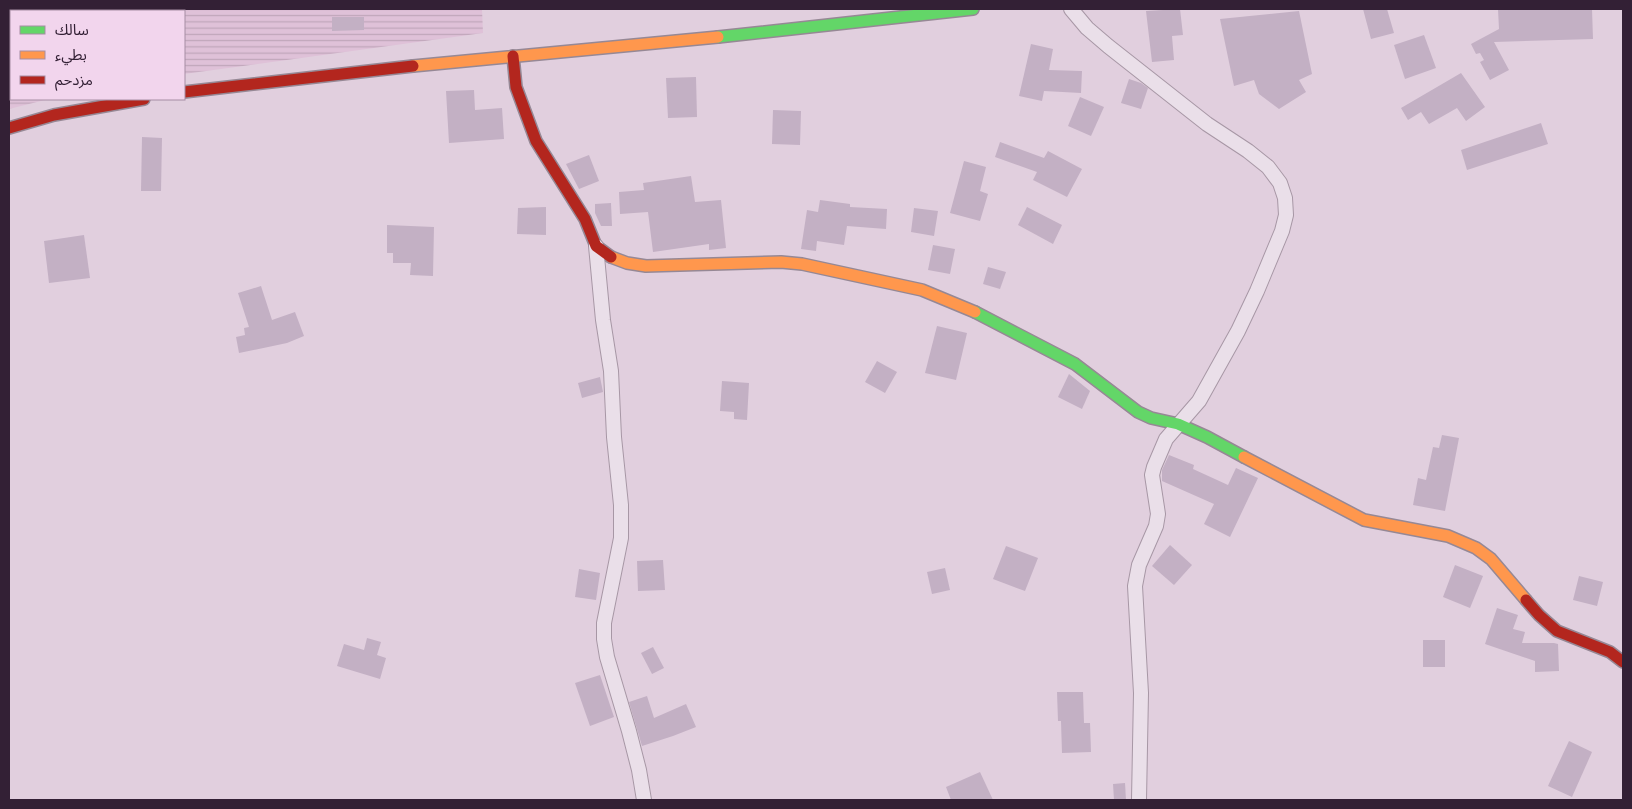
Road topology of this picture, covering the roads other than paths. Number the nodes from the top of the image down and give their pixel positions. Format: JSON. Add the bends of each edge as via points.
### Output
{"nodes":[{"id":1,"x":973,"y":9,"type":"edge"},
{"id":2,"x":1071,"y":9,"type":"edge"},
{"id":3,"x":513,"y":56,"type":"junction"},
{"id":4,"x":185,"y":92,"type":"edge"},
{"id":5,"x":138,"y":100,"type":"edge"},
{"id":6,"x":9,"y":128,"type":"edge"},
{"id":7,"x":596,"y":246,"type":"junction"},
{"id":8,"x":1178,"y":424,"type":"junction"},
{"id":9,"x":1623,"y":662,"type":"edge"},
{"id":10,"x":644,"y":800,"type":"edge"},
{"id":11,"x":1139,"y":800,"type":"edge"}],
"edges":[{"from":1,"to":3,"type":"street"},
{"from":2,"to":8,"type":"street","via":[[1108,46],[1268,167],[1286,198],[1282,231],[1253,299],[1199,401]]},
{"from":3,"to":4,"type":"street"},
{"from":3,"to":7,"type":"street","via":[[516,87],[536,141],[585,219]]},
{"from":5,"to":6,"type":"street","via":[[54,115]]},
{"from":7,"to":8,"type":"street","via":[[627,263],[679,266],[781,262],[922,290],[965,307],[1075,364],[1138,412]]},
{"from":7,"to":10,"type":"street","via":[[611,371],[621,505],[621,538],[604,623],[604,639]]},
{"from":8,"to":9,"type":"street","via":[[1364,520],[1448,536],[1476,548],[1491,559],[1549,625],[1610,652]]},
{"from":8,"to":11,"type":"street","via":[[1166,439],[1154,466],[1152,475],[1158,514],[1139,565],[1135,586],[1140,693]]}]}
